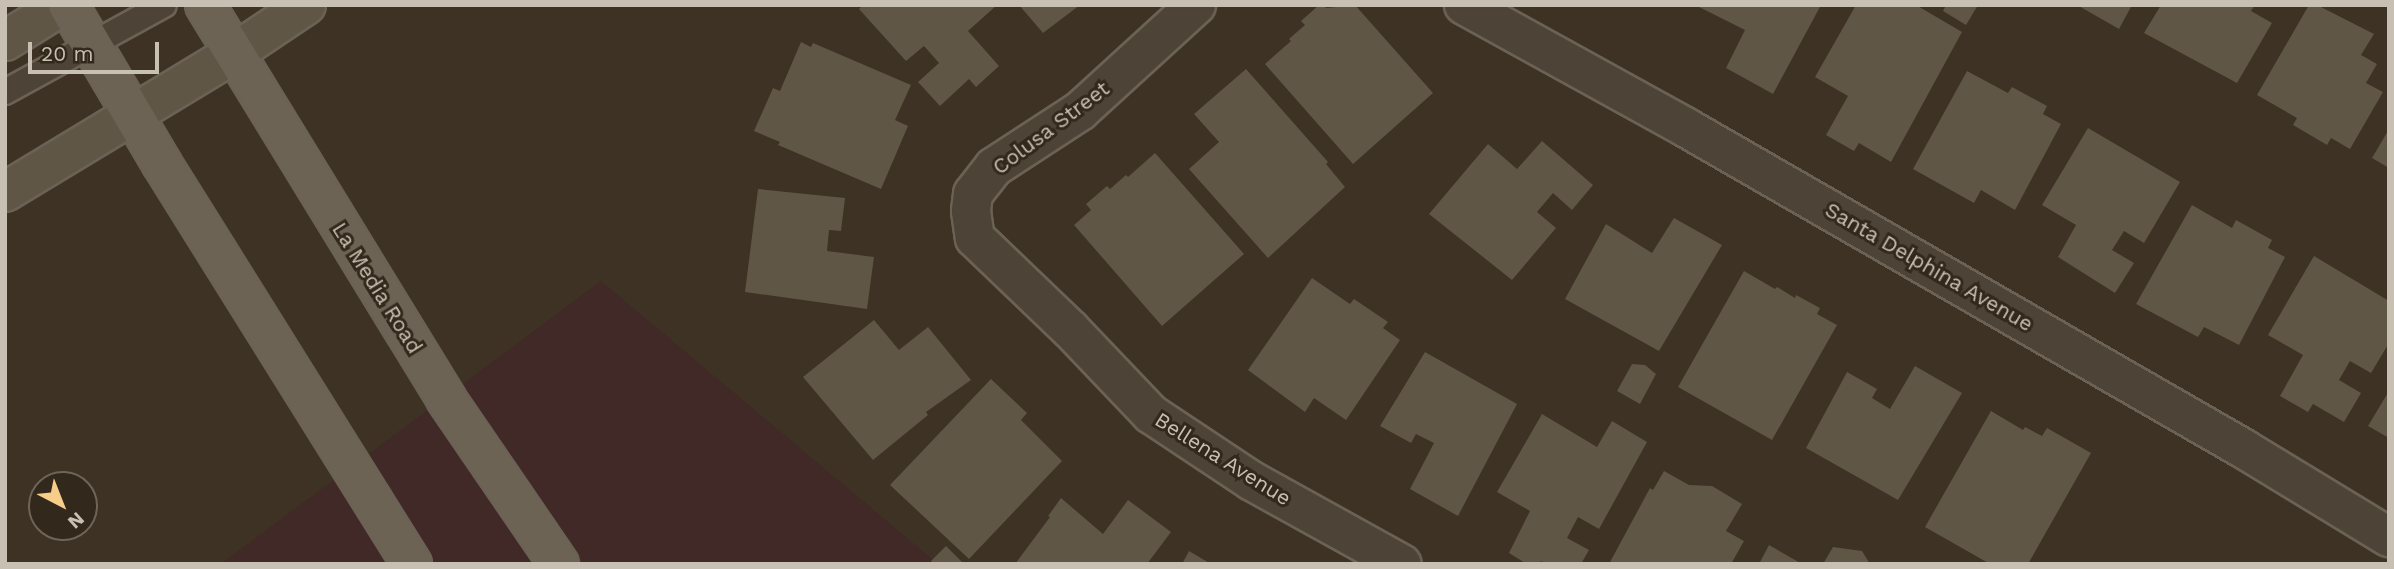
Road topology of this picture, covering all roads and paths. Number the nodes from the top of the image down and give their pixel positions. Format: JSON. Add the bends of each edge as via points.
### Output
{"nodes":[{"id":1,"x":62,"y":5,"type":"edge"},
{"id":2,"x":68,"y":5,"type":"edge"},
{"id":3,"x":164,"y":5,"type":"edge"},
{"id":4,"x":205,"y":5,"type":"edge"},
{"id":5,"x":306,"y":5,"type":"edge"},
{"id":6,"x":1196,"y":5,"type":"edge"},
{"id":7,"x":1464,"y":5,"type":"edge"},
{"id":8,"x":5,"y":41,"type":"edge"},
{"id":9,"x":91,"y":45,"type":"junction"},
{"id":10,"x":233,"y":54,"type":"junction"},
{"id":11,"x":5,"y":92,"type":"edge"},
{"id":12,"x":132,"y":115,"type":"junction"},
{"id":13,"x":5,"y":192,"type":"edge"},
{"id":14,"x":975,"y":238,"type":"joint"},
{"id":15,"x":2389,"y":537,"type":"edge"},
{"id":16,"x":412,"y":564,"type":"edge"},
{"id":17,"x":559,"y":564,"type":"edge"},
{"id":18,"x":1402,"y":564,"type":"edge"}],
"edges":[{"from":1,"to":8,"type":"main road"},
{"from":2,"to":9,"type":"main road"},
{"from":3,"to":9,"type":"lane"},
{"from":4,"to":10,"type":"main road","name":"La Media Road"},
{"from":5,"to":10,"type":"main road"},
{"from":6,"to":14,"type":"street","name":"Colusa Street","via":[[1080,111],[994,167],[973,194]]},
{"from":7,"to":15,"type":"street","name":"Santa Delphina Avenue","via":[[1719,146]]},
{"from":9,"to":11,"type":"lane"},
{"from":9,"to":12,"type":"main road"},
{"from":10,"to":12,"type":"main road"},
{"from":10,"to":17,"type":"main road","name":"La Media Road","via":[[446,399]]},
{"from":12,"to":13,"type":"main road"},
{"from":12,"to":16,"type":"main road"},
{"from":14,"to":18,"type":"street","name":"Bellena Avenue","via":[[1151,414],[1252,481]]}]}
